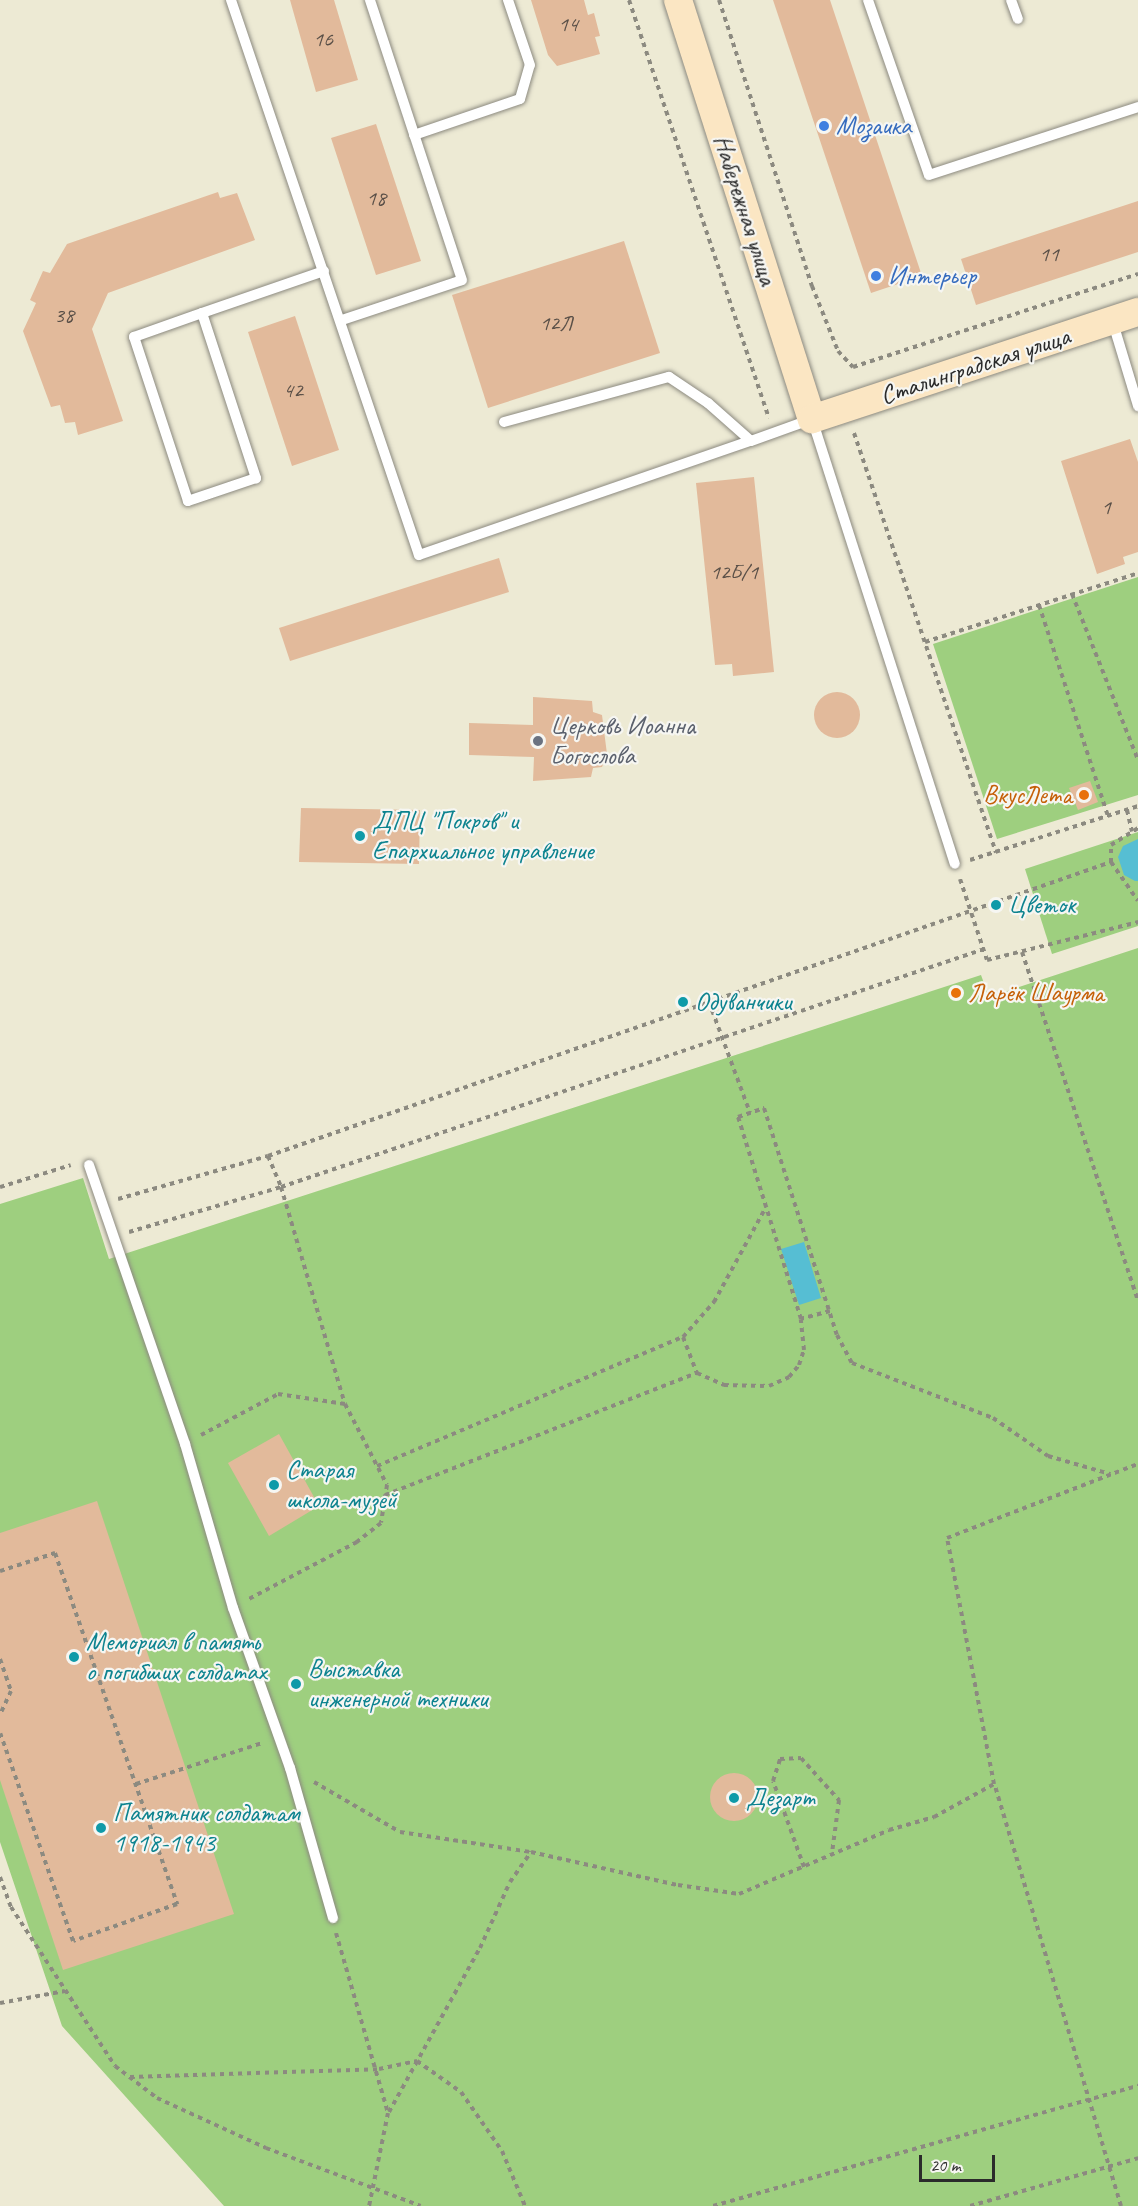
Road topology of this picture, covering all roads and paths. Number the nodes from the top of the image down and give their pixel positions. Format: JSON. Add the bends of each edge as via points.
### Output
{"nodes":[{"id":1,"x":231,"y":0,"type":"edge"},
{"id":2,"x":370,"y":0,"type":"edge"},
{"id":3,"x":508,"y":0,"type":"edge"},
{"id":4,"x":629,"y":0,"type":"edge"},
{"id":5,"x":678,"y":0,"type":"edge"},
{"id":6,"x":718,"y":0,"type":"edge"},
{"id":7,"x":868,"y":0,"type":"edge"},
{"id":8,"x":1011,"y":0,"type":"edge"},
{"id":9,"x":1017,"y":18,"type":"dead end"},
{"id":10,"x":1138,"y":107,"type":"edge"},
{"id":11,"x":414,"y":135,"type":"junction"},
{"id":12,"x":324,"y":271,"type":"junction"},
{"id":13,"x":1138,"y":274,"type":"edge"},
{"id":14,"x":202,"y":313,"type":"junction"},
{"id":15,"x":1125,"y":316,"type":"edge"},
{"id":16,"x":342,"y":320,"type":"junction"},
{"id":17,"x":1138,"y":406,"type":"edge"},
{"id":18,"x":846,"y":409,"type":"junction"},
{"id":19,"x":812,"y":419,"type":"junction"},
{"id":20,"x":504,"y":422,"type":"dead end"},
{"id":21,"x":774,"y":433,"type":"junction"},
{"id":22,"x":751,"y":441,"type":"junction"},
{"id":23,"x":1138,"y":573,"type":"edge"},
{"id":24,"x":1072,"y":594,"type":"junction"},
{"id":25,"x":1039,"y":604,"type":"junction"},
{"id":26,"x":925,"y":642,"type":"junction"},
{"id":27,"x":1138,"y":760,"type":"edge"},
{"id":28,"x":1138,"y":806,"type":"edge"},
{"id":29,"x":1127,"y":810,"type":"junction"},
{"id":30,"x":1108,"y":816,"type":"junction"},
{"id":31,"x":1138,"y":828,"type":"edge"},
{"id":32,"x":1132,"y":831,"type":"junction"},
{"id":33,"x":996,"y":853,"type":"junction"},
{"id":34,"x":1111,"y":862,"type":"junction"},
{"id":35,"x":955,"y":864,"type":"junction"},
{"id":36,"x":1138,"y":901,"type":"edge"},
{"id":37,"x":971,"y":912,"type":"junction"},
{"id":38,"x":1138,"y":922,"type":"edge"},
{"id":39,"x":984,"y":949,"type":"junction"},
{"id":40,"x":1022,"y":951,"type":"junction"},
{"id":41,"x":710,"y":1002,"type":"junction"},
{"id":42,"x":722,"y":1038,"type":"junction"},
{"id":43,"x":750,"y":1113,"type":"junction"},
{"id":44,"x":268,"y":1155,"type":"junction"},
{"id":45,"x":89,"y":1165,"type":"joint"},
{"id":46,"x":0,"y":1187,"type":"edge"},
{"id":47,"x":281,"y":1187,"type":"junction"},
{"id":48,"x":103,"y":1204,"type":"junction"},
{"id":49,"x":766,"y":1207,"type":"junction"},
{"id":50,"x":114,"y":1237,"type":"junction"},
{"id":51,"x":1138,"y":1301,"type":"edge"},
{"id":52,"x":830,"y":1311,"type":"junction"},
{"id":53,"x":801,"y":1319,"type":"junction"},
{"id":54,"x":683,"y":1337,"type":"junction"},
{"id":55,"x":697,"y":1373,"type":"junction"},
{"id":56,"x":345,"y":1404,"type":"junction"},
{"id":57,"x":185,"y":1444,"type":"junction"},
{"id":58,"x":1138,"y":1464,"type":"edge"},
{"id":59,"x":377,"y":1466,"type":"junction"},
{"id":60,"x":1111,"y":1474,"type":"junction"},
{"id":61,"x":385,"y":1495,"type":"junction"},
{"id":62,"x":0,"y":1571,"type":"edge"},
{"id":63,"x":233,"y":1608,"type":"junction"},
{"id":64,"x":0,"y":1659,"type":"edge"},
{"id":65,"x":0,"y":1715,"type":"edge"},
{"id":66,"x":0,"y":1733,"type":"edge"},
{"id":67,"x":277,"y":1738,"type":"junction"},
{"id":68,"x":290,"y":1768,"type":"junction"},
{"id":69,"x":136,"y":1784,"type":"junction"},
{"id":70,"x":994,"y":1784,"type":"junction"},
{"id":71,"x":531,"y":1852,"type":"junction"},
{"id":72,"x":832,"y":1853,"type":"junction"},
{"id":73,"x":804,"y":1867,"type":"junction"},
{"id":74,"x":0,"y":1877,"type":"edge"},
{"id":75,"x":333,"y":1918,"type":"joint"},
{"id":76,"x":65,"y":1991,"type":"junction"},
{"id":77,"x":0,"y":2003,"type":"edge"},
{"id":78,"x":417,"y":2061,"type":"junction"},
{"id":79,"x":379,"y":2070,"type":"junction"},
{"id":80,"x":130,"y":2077,"type":"junction"},
{"id":81,"x":1138,"y":2086,"type":"edge"},
{"id":82,"x":1087,"y":2100,"type":"junction"},
{"id":83,"x":388,"y":2113,"type":"junction"},
{"id":84,"x":1138,"y":2158,"type":"edge"},
{"id":85,"x":1108,"y":2166,"type":"junction"},
{"id":86,"x":375,"y":2190,"type":"junction"},
{"id":87,"x":369,"y":2206,"type":"edge"},
{"id":88,"x":421,"y":2206,"type":"edge"},
{"id":89,"x":525,"y":2206,"type":"edge"},
{"id":90,"x":713,"y":2206,"type":"edge"},
{"id":91,"x":970,"y":2206,"type":"edge"},
{"id":92,"x":1121,"y":2206,"type":"edge"}],
"edges":[{"from":1,"to":12,"type":"lane"},
{"from":2,"to":11,"type":"lane"},
{"from":3,"to":11,"type":"lane","via":[[530,65],[520,99]]},
{"from":4,"to":21,"type":"path"},
{"from":5,"to":19,"type":"street","name":"Набережная улица"},
{"from":6,"to":13,"type":"path","via":[[812,286],[838,351],[853,367]]},
{"from":7,"to":10,"type":"lane","via":[[929,175]]},
{"from":8,"to":9,"type":"lane"},
{"from":11,"to":16,"type":"lane","via":[[462,280]]},
{"from":12,"to":14,"type":"lane"},
{"from":12,"to":16,"type":"lane"},
{"from":14,"to":14,"type":"lane","via":[[256,478],[188,501],[134,337]]},
{"from":15,"to":17,"type":"lane"},
{"from":15,"to":18,"type":"street","name":"Сталинградская улица"},
{"from":16,"to":22,"type":"lane","via":[[419,555]]},
{"from":18,"to":19,"type":"street","name":"Сталинградская улица"},
{"from":18,"to":26,"type":"path"},
{"from":19,"to":21,"type":"lane"},
{"from":19,"to":35,"type":"lane"},
{"from":20,"to":22,"type":"lane","via":[[669,377],[708,403]]},
{"from":21,"to":22,"type":"lane"},
{"from":23,"to":24,"type":"path"},
{"from":24,"to":25,"type":"path"},
{"from":24,"to":27,"type":"path"},
{"from":25,"to":26,"type":"path"},
{"from":25,"to":30,"type":"path"},
{"from":26,"to":33,"type":"path"},
{"from":28,"to":29,"type":"path"},
{"from":29,"to":30,"type":"path"},
{"from":29,"to":32,"type":"path"},
{"from":30,"to":33,"type":"path"},
{"from":31,"to":32,"type":"path"},
{"from":32,"to":34,"type":"path","via":[[1111,845]]},
{"from":33,"to":35,"type":"path"},
{"from":34,"to":36,"type":"path"},
{"from":34,"to":37,"type":"path"},
{"from":35,"to":37,"type":"path"},
{"from":37,"to":39,"type":"path"},
{"from":37,"to":41,"type":"path"},
{"from":38,"to":40,"type":"path"},
{"from":39,"to":40,"type":"path","via":[[987,960]]},
{"from":39,"to":42,"type":"path"},
{"from":40,"to":51,"type":"path"},
{"from":41,"to":42,"type":"path"},
{"from":41,"to":44,"type":"path"},
{"from":42,"to":43,"type":"path"},
{"from":42,"to":47,"type":"path"},
{"from":43,"to":49,"type":"path","via":[[738,1117]]},
{"from":43,"to":52,"type":"path","via":[[764,1108]]},
{"from":44,"to":47,"type":"path"},
{"from":44,"to":48,"type":"path"},
{"from":45,"to":46,"type":"path","via":[[75,1163]]},
{"from":45,"to":48,"type":"lane"},
{"from":47,"to":50,"type":"path"},
{"from":47,"to":56,"type":"path"},
{"from":48,"to":50,"type":"lane"},
{"from":49,"to":53,"type":"path"},
{"from":49,"to":54,"type":"path","via":[[714,1302]]},
{"from":50,"to":57,"type":"lane"},
{"from":52,"to":53,"type":"path"},
{"from":52,"to":60,"type":"path","via":[[852,1363],[993,1418],[1048,1456]]},
{"from":53,"to":55,"type":"path","via":[[804,1350],[789,1377],[769,1386],[750,1387],[724,1385]]},
{"from":54,"to":55,"type":"path"},
{"from":54,"to":59,"type":"path"},
{"from":55,"to":61,"type":"path"},
{"from":56,"to":57,"type":"path","via":[[278,1394]]},
{"from":56,"to":59,"type":"path"},
{"from":57,"to":63,"type":"lane"},
{"from":58,"to":60,"type":"path"},
{"from":59,"to":61,"type":"path","via":[[387,1485]]},
{"from":60,"to":70,"type":"path","via":[[947,1538]]},
{"from":61,"to":63,"type":"path","via":[[381,1523],[357,1542]]},
{"from":62,"to":69,"type":"path","via":[[55,1553]]},
{"from":63,"to":67,"type":"lane"},
{"from":64,"to":65,"type":"path","via":[[11,1691]]},
{"from":66,"to":69,"type":"path","via":[[73,1941],[177,1904]]},
{"from":67,"to":68,"type":"lane"},
{"from":67,"to":69,"type":"path"},
{"from":68,"to":71,"type":"path","via":[[400,1832]]},
{"from":68,"to":75,"type":"lane"},
{"from":70,"to":72,"type":"path","via":[[934,1817]]},
{"from":70,"to":82,"type":"path"},
{"from":71,"to":73,"type":"path","via":[[678,1885],[738,1894]]},
{"from":71,"to":78,"type":"path","via":[[510,1882],[480,1948]]},
{"from":72,"to":73,"type":"path"},
{"from":72,"to":73,"type":"path","via":[[839,1800],[801,1758],[780,1759],[773,1781]]},
{"from":74,"to":76,"type":"path","via":[[11,1907]]},
{"from":75,"to":79,"type":"path","via":[[346,1978]]},
{"from":76,"to":77,"type":"path"},
{"from":76,"to":80,"type":"path","via":[[115,2066]]},
{"from":78,"to":79,"type":"path"},
{"from":78,"to":83,"type":"path"},
{"from":78,"to":89,"type":"path","via":[[461,2092],[502,2151]]},
{"from":79,"to":80,"type":"path"},
{"from":79,"to":83,"type":"path"},
{"from":80,"to":86,"type":"path","via":[[179,2108],[266,2148]]},
{"from":81,"to":82,"type":"path"},
{"from":82,"to":85,"type":"path"},
{"from":82,"to":90,"type":"path"},
{"from":83,"to":86,"type":"path"},
{"from":84,"to":85,"type":"path"},
{"from":85,"to":91,"type":"path"},
{"from":85,"to":92,"type":"path"},
{"from":86,"to":87,"type":"path"},
{"from":86,"to":88,"type":"path"}]}
